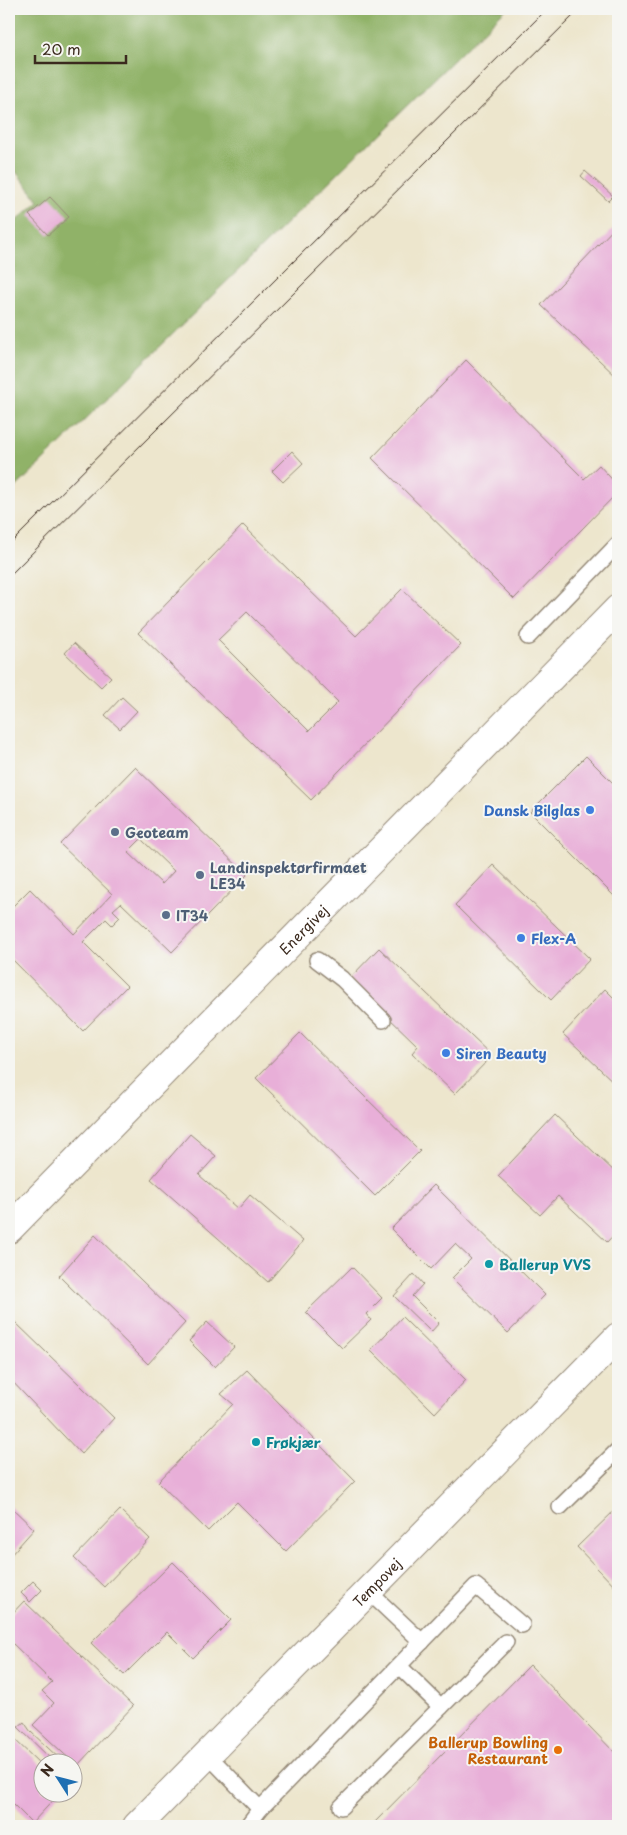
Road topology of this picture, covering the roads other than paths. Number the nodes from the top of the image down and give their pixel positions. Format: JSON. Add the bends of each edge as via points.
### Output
{"nodes":[{"id":1,"x":618,"y":544,"type":"edge"},
{"id":2,"x":616,"y":615,"type":"edge"},
{"id":3,"x":528,"y":637,"type":"dead end"},
{"id":4,"x":317,"y":960,"type":"dead end"},
{"id":5,"x":383,"y":1020,"type":"dead end"},
{"id":6,"x":9,"y":1229,"type":"edge"},
{"id":7,"x":618,"y":1337,"type":"edge"},
{"id":8,"x":618,"y":1450,"type":"edge"},
{"id":9,"x":560,"y":1507,"type":"dead end"},
{"id":10,"x":368,"y":1591,"type":"junction"},
{"id":11,"x":522,"y":1625,"type":"dead end"},
{"id":12,"x":422,"y":1642,"type":"junction"},
{"id":13,"x":506,"y":1642,"type":"dead end"},
{"id":14,"x":399,"y":1666,"type":"junction"},
{"id":15,"x":441,"y":1707,"type":"junction"},
{"id":16,"x":207,"y":1754,"type":"junction"},
{"id":17,"x":341,"y":1807,"type":"dead end"},
{"id":18,"x":260,"y":1809,"type":"junction"},
{"id":19,"x":137,"y":1826,"type":"edge"},
{"id":20,"x":248,"y":1826,"type":"edge"}],
"edges":[{"from":1,"to":3,"type":"lane"},
{"from":2,"to":6,"type":"street","name":"Energivej"},
{"from":4,"to":5,"type":"lane","via":[[342,979]]},
{"from":7,"to":10,"type":"street","name":"Tempovej"},
{"from":8,"to":9,"type":"lane"},
{"from":10,"to":12,"type":"lane"},
{"from":10,"to":16,"type":"street","name":"Tempovej"},
{"from":11,"to":12,"type":"lane","via":[[476,1586]]},
{"from":12,"to":14,"type":"lane"},
{"from":13,"to":15,"type":"lane"},
{"from":14,"to":15,"type":"lane"},
{"from":14,"to":18,"type":"lane"},
{"from":15,"to":17,"type":"lane"},
{"from":16,"to":18,"type":"lane"},
{"from":16,"to":19,"type":"street","name":"Tempovej"},
{"from":18,"to":20,"type":"lane"}]}
